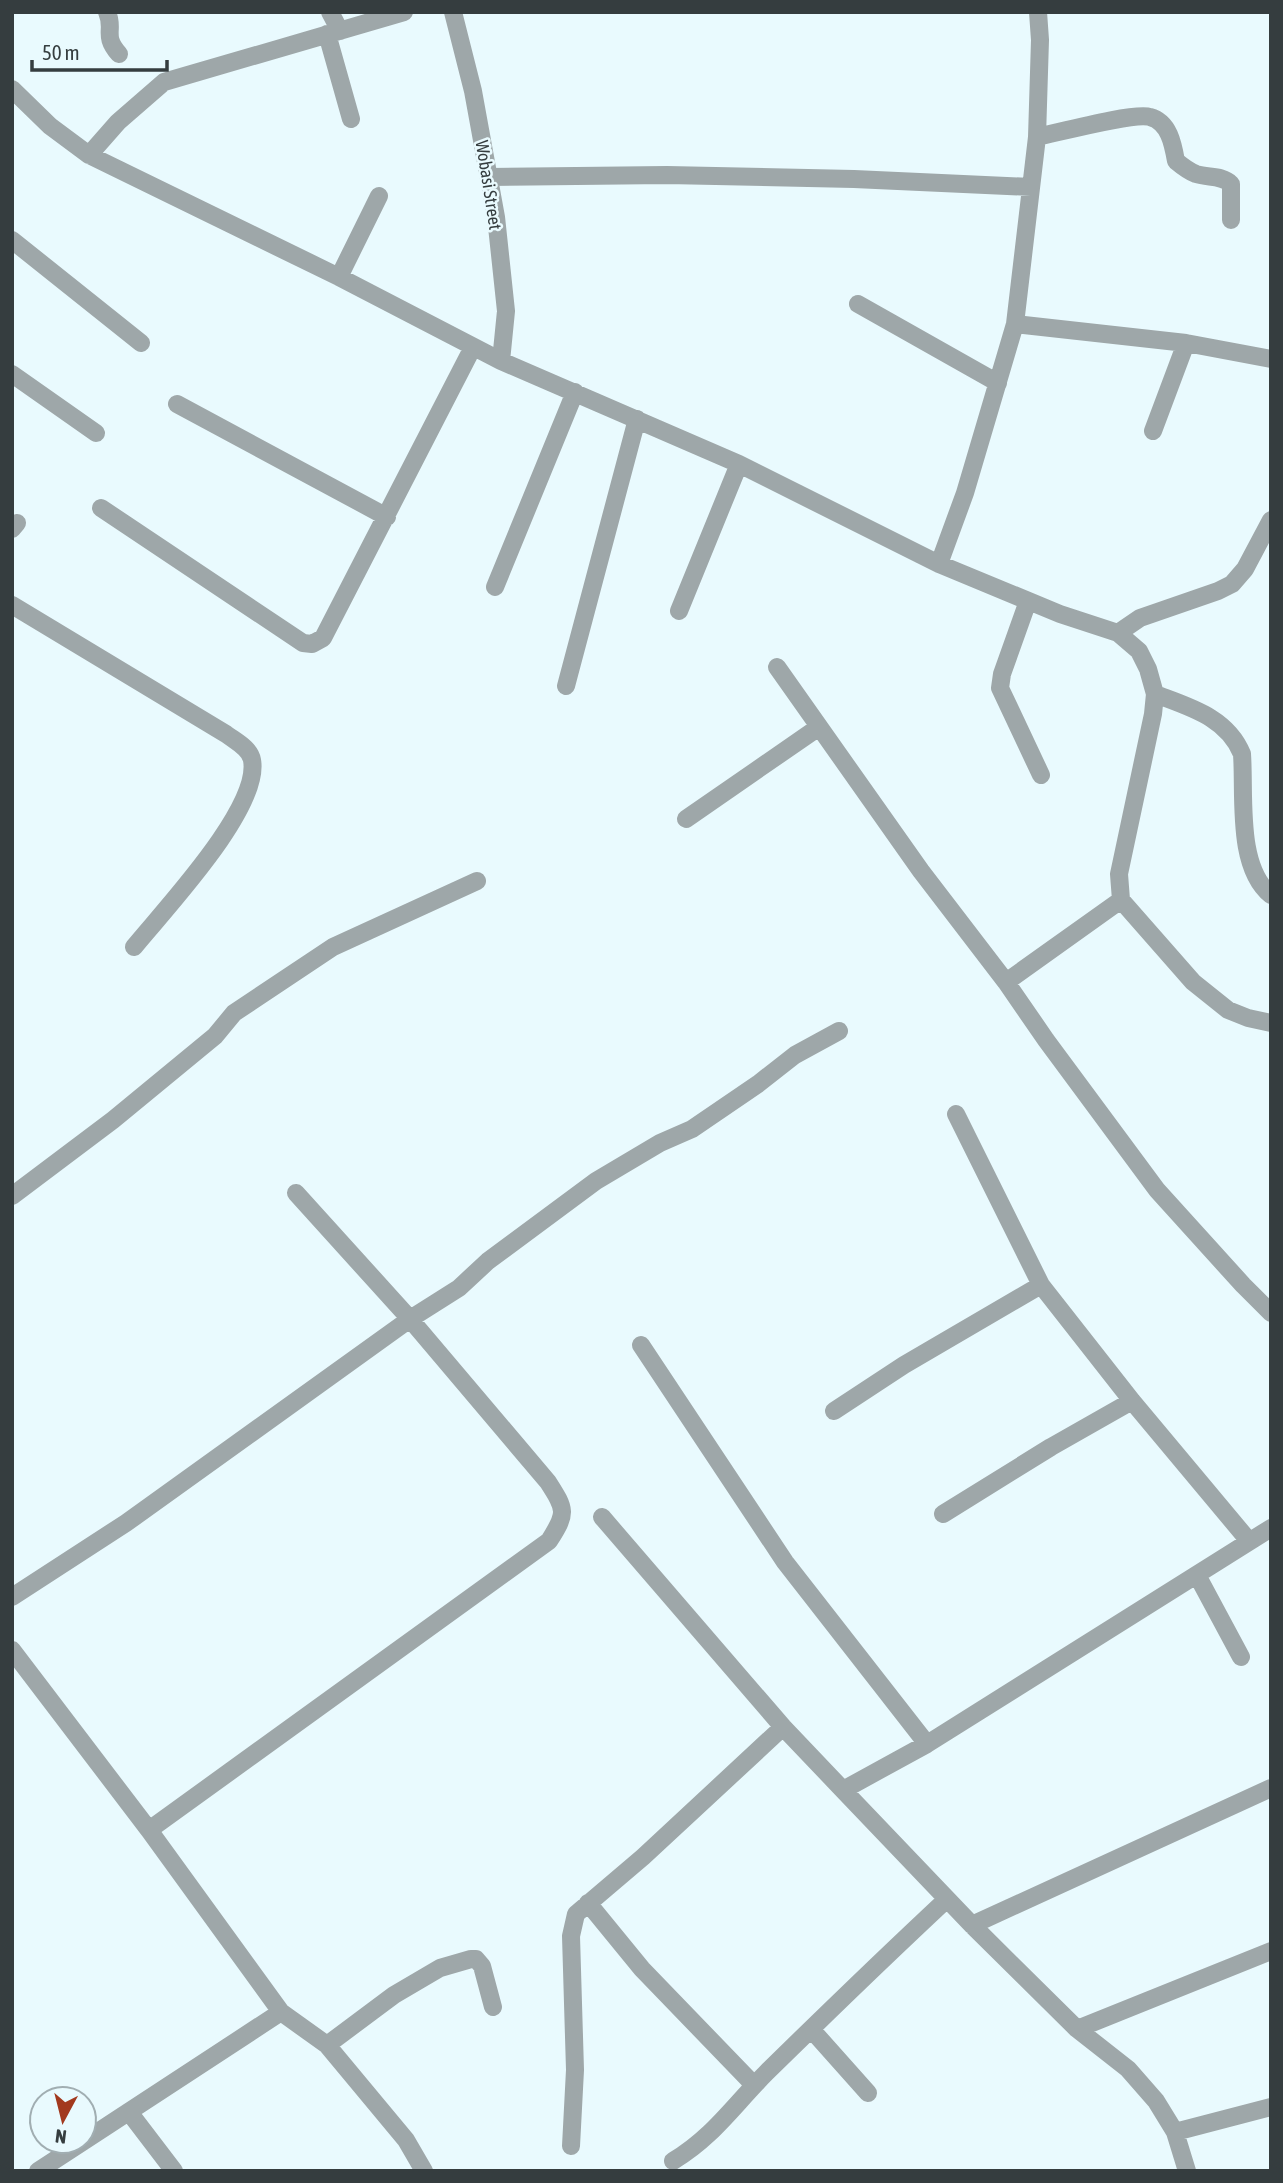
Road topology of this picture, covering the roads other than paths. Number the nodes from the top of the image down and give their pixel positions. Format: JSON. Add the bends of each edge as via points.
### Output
{"nodes":[{"id":1,"x":107,"y":12,"type":"edge"},
{"id":2,"x":330,"y":12,"type":"edge"},
{"id":3,"x":404,"y":12,"type":"edge"},
{"id":4,"x":453,"y":12,"type":"edge"},
{"id":5,"x":1038,"y":12,"type":"edge"},
{"id":6,"x":333,"y":33,"type":"junction"},
{"id":7,"x":119,"y":54,"type":"dead end"},
{"id":8,"x":12,"y":89,"type":"edge"},
{"id":9,"x":351,"y":118,"type":"dead end"},
{"id":10,"x":1037,"y":137,"type":"junction"},
{"id":11,"x":89,"y":155,"type":"junction"},
{"id":12,"x":489,"y":177,"type":"junction"},
{"id":13,"x":1031,"y":187,"type":"junction"},
{"id":14,"x":379,"y":196,"type":"dead end"},
{"id":15,"x":1231,"y":220,"type":"dead end"},
{"id":16,"x":12,"y":240,"type":"edge"},
{"id":17,"x":339,"y":277,"type":"junction"},
{"id":18,"x":859,"y":304,"type":"dead end"},
{"id":19,"x":1015,"y":324,"type":"junction"},
{"id":20,"x":141,"y":343,"type":"dead end"},
{"id":21,"x":1186,"y":343,"type":"junction"},
{"id":22,"x":474,"y":347,"type":"junction"},
{"id":23,"x":1271,"y":359,"type":"edge"},
{"id":24,"x":501,"y":361,"type":"junction"},
{"id":25,"x":12,"y":374,"type":"edge"},
{"id":26,"x":998,"y":383,"type":"junction"},
{"id":27,"x":575,"y":392,"type":"junction"},
{"id":28,"x":177,"y":404,"type":"dead end"},
{"id":29,"x":637,"y":419,"type":"junction"},
{"id":30,"x":1153,"y":431,"type":"dead end"},
{"id":31,"x":96,"y":433,"type":"dead end"},
{"id":32,"x":739,"y":464,"type":"junction"},
{"id":33,"x":101,"y":508,"type":"dead end"},
{"id":34,"x":387,"y":517,"type":"junction"},
{"id":35,"x":1271,"y":520,"type":"edge"},
{"id":36,"x":939,"y":564,"type":"junction"},
{"id":37,"x":495,"y":587,"type":"dead end"},
{"id":38,"x":1028,"y":601,"type":"junction"},
{"id":39,"x":12,"y":605,"type":"edge"},
{"id":40,"x":679,"y":611,"type":"dead end"},
{"id":41,"x":1118,"y":633,"type":"junction"},
{"id":42,"x":777,"y":667,"type":"dead end"},
{"id":43,"x":566,"y":686,"type":"dead end"},
{"id":44,"x":1155,"y":694,"type":"junction"},
{"id":45,"x":818,"y":727,"type":"junction"},
{"id":46,"x":1041,"y":775,"type":"dead end"},
{"id":47,"x":686,"y":819,"type":"dead end"},
{"id":48,"x":477,"y":881,"type":"dead end"},
{"id":49,"x":1271,"y":895,"type":"edge"},
{"id":50,"x":1121,"y":900,"type":"junction"},
{"id":51,"x":134,"y":947,"type":"dead end"},
{"id":52,"x":1006,"y":982,"type":"junction"},
{"id":53,"x":1271,"y":1023,"type":"edge"},
{"id":54,"x":839,"y":1031,"type":"dead end"},
{"id":55,"x":956,"y":1114,"type":"dead end"},
{"id":56,"x":296,"y":1193,"type":"dead end"},
{"id":57,"x":12,"y":1196,"type":"edge"},
{"id":58,"x":1041,"y":1285,"type":"junction"},
{"id":59,"x":1271,"y":1313,"type":"edge"},
{"id":60,"x":410,"y":1319,"type":"junction"},
{"id":61,"x":641,"y":1345,"type":"dead end"},
{"id":62,"x":1132,"y":1401,"type":"junction"},
{"id":63,"x":834,"y":1411,"type":"dead end"},
{"id":64,"x":943,"y":1514,"type":"dead end"},
{"id":65,"x":603,"y":1517,"type":"dead end"},
{"id":66,"x":1271,"y":1528,"type":"edge"},
{"id":67,"x":1249,"y":1541,"type":"junction"},
{"id":68,"x":1197,"y":1574,"type":"junction"},
{"id":69,"x":12,"y":1597,"type":"edge"},
{"id":70,"x":12,"y":1650,"type":"edge"},
{"id":71,"x":1241,"y":1657,"type":"dead end"},
{"id":72,"x":783,"y":1727,"type":"junction"},
{"id":73,"x":928,"y":1744,"type":"junction"},
{"id":74,"x":1271,"y":1788,"type":"edge"},
{"id":75,"x":843,"y":1790,"type":"junction"},
{"id":76,"x":149,"y":1829,"type":"junction"},
{"id":77,"x":947,"y":1899,"type":"junction"},
{"id":78,"x":588,"y":1903,"type":"junction"},
{"id":79,"x":972,"y":1925,"type":"junction"},
{"id":80,"x":1271,"y":1951,"type":"edge"},
{"id":81,"x":493,"y":2007,"type":"dead end"},
{"id":82,"x":281,"y":2012,"type":"junction"},
{"id":83,"x":811,"y":2029,"type":"junction"},
{"id":84,"x":1077,"y":2029,"type":"junction"},
{"id":85,"x":327,"y":2046,"type":"junction"},
{"id":86,"x":754,"y":2085,"type":"junction"},
{"id":87,"x":868,"y":2093,"type":"dead end"},
{"id":88,"x":1271,"y":2107,"type":"edge"},
{"id":89,"x":129,"y":2112,"type":"junction"},
{"id":90,"x":98,"y":2132,"type":"edge"},
{"id":91,"x":1175,"y":2132,"type":"junction"},
{"id":92,"x":571,"y":2146,"type":"dead end"},
{"id":93,"x":63,"y":2155,"type":"edge"},
{"id":94,"x":673,"y":2161,"type":"dead end"},
{"id":95,"x":38,"y":2171,"type":"edge"},
{"id":96,"x":174,"y":2171,"type":"edge"},
{"id":97,"x":424,"y":2171,"type":"edge"},
{"id":98,"x":1187,"y":2171,"type":"edge"}],
"edges":[{"from":1,"to":7,"type":"street","via":[[110,42]]},
{"from":2,"to":6,"type":"street"},
{"from":3,"to":6,"type":"street"},
{"from":4,"to":12,"type":"street","name":"Wobasi Street"},
{"from":5,"to":10,"type":"street"},
{"from":6,"to":9,"type":"street"},
{"from":6,"to":11,"type":"street","via":[[164,82]]},
{"from":8,"to":11,"type":"street"},
{"from":10,"to":13,"type":"street"},
{"from":10,"to":15,"type":"street","via":[[1150,117],[1166,127],[1175,161],[1231,184]]},
{"from":11,"to":17,"type":"street"},
{"from":12,"to":13,"type":"street","via":[[854,179]]},
{"from":12,"to":24,"type":"street","name":"Wobasi Street","via":[[506,311]]},
{"from":13,"to":19,"type":"street"},
{"from":14,"to":17,"type":"street"},
{"from":16,"to":20,"type":"street"},
{"from":17,"to":22,"type":"street"},
{"from":18,"to":26,"type":"street"},
{"from":19,"to":21,"type":"street"},
{"from":19,"to":26,"type":"street"},
{"from":21,"to":23,"type":"street"},
{"from":21,"to":30,"type":"street"},
{"from":22,"to":24,"type":"street"},
{"from":22,"to":34,"type":"street"},
{"from":24,"to":27,"type":"street"},
{"from":25,"to":31,"type":"street"},
{"from":26,"to":36,"type":"street"},
{"from":27,"to":29,"type":"street"},
{"from":27,"to":37,"type":"street"},
{"from":28,"to":34,"type":"street"},
{"from":29,"to":32,"type":"street"},
{"from":29,"to":43,"type":"street"},
{"from":32,"to":36,"type":"street"},
{"from":32,"to":40,"type":"street"},
{"from":33,"to":34,"type":"street","via":[[303,643],[312,644],[323,638]]},
{"from":35,"to":41,"type":"street","via":[[1232,584],[1140,618]]},
{"from":36,"to":38,"type":"street"},
{"from":38,"to":41,"type":"street"},
{"from":38,"to":46,"type":"street","via":[[1000,688]]},
{"from":39,"to":51,"type":"street","via":[[226,734],[252,757],[246,796],[208,858]]},
{"from":41,"to":44,"type":"street","via":[[1139,651]]},
{"from":42,"to":45,"type":"street"},
{"from":44,"to":49,"type":"street","via":[[1203,712],[1237,741],[1242,754],[1245,841],[1260,887]]},
{"from":44,"to":50,"type":"street","via":[[1119,874]]},
{"from":45,"to":47,"type":"street"},
{"from":45,"to":52,"type":"street"},
{"from":48,"to":57,"type":"street","via":[[334,947],[234,1013],[215,1036]]},
{"from":50,"to":52,"type":"street"},
{"from":50,"to":53,"type":"street","via":[[1193,982],[1228,1010]]},
{"from":52,"to":59,"type":"street","via":[[1157,1190]]},
{"from":54,"to":60,"type":"street","via":[[795,1055],[692,1129],[596,1181],[459,1288]]},
{"from":55,"to":58,"type":"street"},
{"from":56,"to":60,"type":"street"},
{"from":58,"to":62,"type":"street"},
{"from":58,"to":63,"type":"street"},
{"from":60,"to":69,"type":"street","via":[[126,1524]]},
{"from":60,"to":76,"type":"street","via":[[548,1482],[561,1503],[562,1521],[549,1541]]},
{"from":61,"to":73,"type":"street","via":[[785,1562]]},
{"from":62,"to":64,"type":"street"},
{"from":62,"to":67,"type":"street"},
{"from":65,"to":72,"type":"street"},
{"from":66,"to":67,"type":"street"},
{"from":67,"to":68,"type":"street"},
{"from":68,"to":71,"type":"street"},
{"from":68,"to":73,"type":"street"},
{"from":70,"to":76,"type":"street"},
{"from":72,"to":75,"type":"street"},
{"from":72,"to":78,"type":"street"},
{"from":73,"to":75,"type":"street"},
{"from":74,"to":79,"type":"street"},
{"from":75,"to":77,"type":"street"},
{"from":76,"to":82,"type":"street"},
{"from":77,"to":79,"type":"street"},
{"from":77,"to":83,"type":"street"},
{"from":78,"to":86,"type":"street","via":[[642,1969]]},
{"from":78,"to":92,"type":"street","via":[[576,1914],[571,1936],[575,2070]]},
{"from":79,"to":84,"type":"street"},
{"from":80,"to":84,"type":"street"},
{"from":81,"to":85,"type":"street","via":[[482,1966],[471,1959],[440,1968],[394,1995]]},
{"from":82,"to":85,"type":"street"},
{"from":82,"to":89,"type":"street"},
{"from":83,"to":86,"type":"street"},
{"from":83,"to":87,"type":"street"},
{"from":84,"to":91,"type":"street","via":[[1128,2069]]},
{"from":85,"to":97,"type":"street","via":[[406,2140]]},
{"from":86,"to":94,"type":"street","via":[[696,2147]]},
{"from":88,"to":91,"type":"street"},
{"from":89,"to":90,"type":"street"},
{"from":89,"to":96,"type":"street"},
{"from":91,"to":98,"type":"street"},
{"from":93,"to":95,"type":"street"}]}
